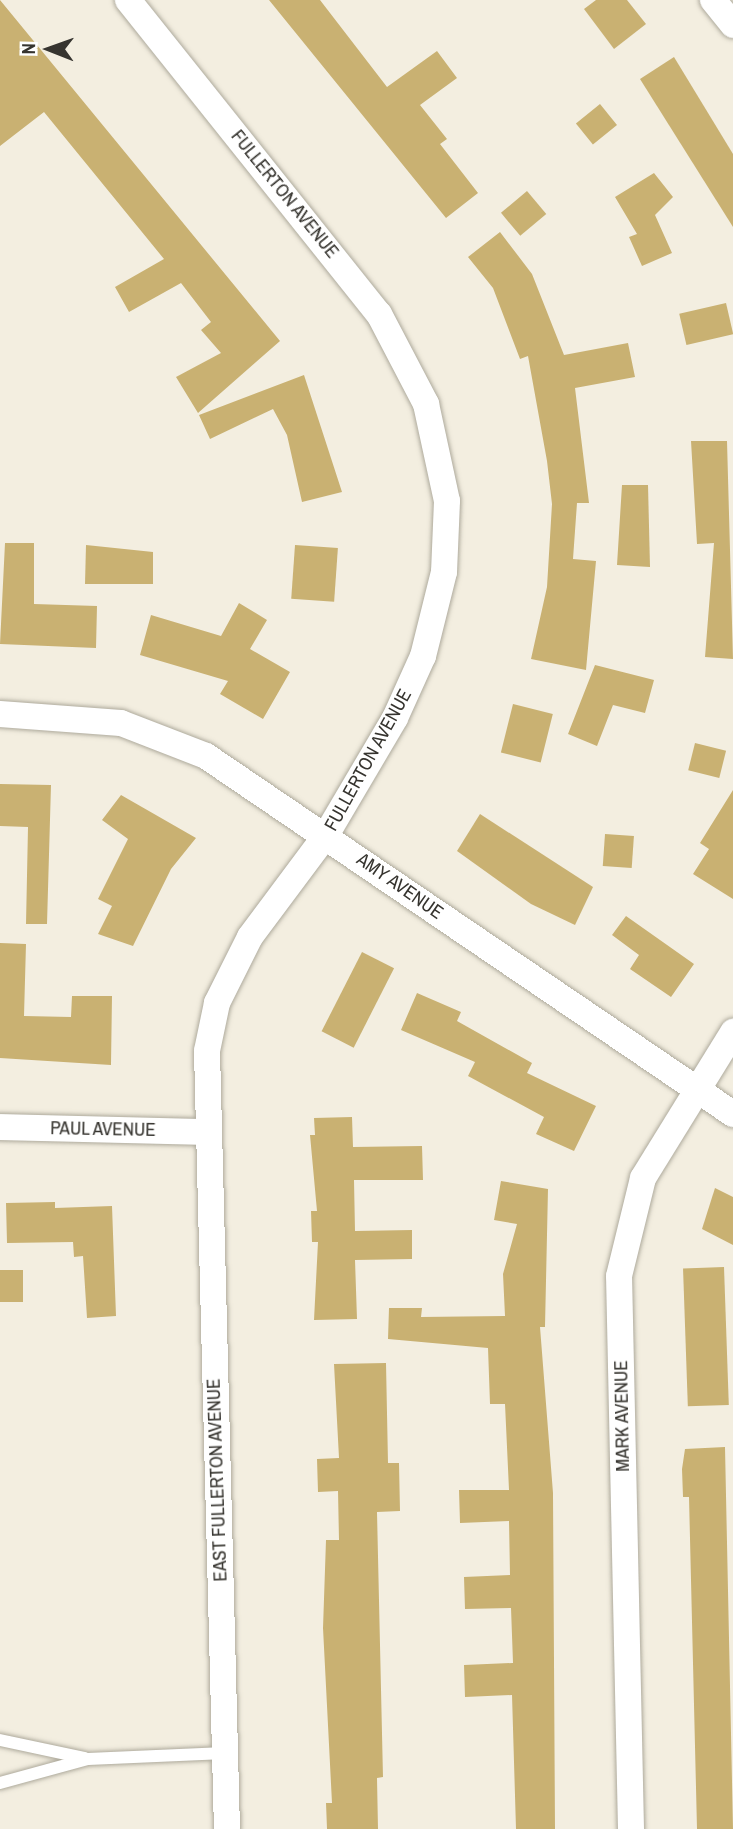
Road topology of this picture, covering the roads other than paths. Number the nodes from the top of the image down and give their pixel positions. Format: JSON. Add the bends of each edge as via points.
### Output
{"nodes":[{"id":1,"x":128,"y":0,"type":"edge"},
{"id":2,"x":713,"y":0,"type":"edge"},
{"id":3,"x":733,"y":25,"type":"edge"},
{"id":4,"x":0,"y":714,"type":"edge"},
{"id":5,"x":326,"y":835,"type":"junction"},
{"id":6,"x":733,"y":1032,"type":"edge"},
{"id":7,"x":695,"y":1089,"type":"junction"},
{"id":8,"x":733,"y":1114,"type":"edge"},
{"id":9,"x":0,"y":1127,"type":"edge"},
{"id":10,"x":207,"y":1132,"type":"junction"},
{"id":11,"x":0,"y":1740,"type":"edge"},
{"id":12,"x":225,"y":1753,"type":"junction"},
{"id":13,"x":88,"y":1759,"type":"junction"},
{"id":14,"x":0,"y":1783,"type":"edge"},
{"id":15,"x":227,"y":1829,"type":"edge"},
{"id":16,"x":631,"y":1829,"type":"edge"}],
"edges":[{"from":1,"to":5,"type":"street","name":"FULLERTON AVENUE","via":[[379,314],[407,360],[441,453],[447,534],[437,614],[395,718]]},
{"from":2,"to":3,"type":"street"},
{"from":4,"to":5,"type":"street","name":"AMY AVENUE","via":[[75,716],[160,736],[206,756]]},
{"from":5,"to":7,"type":"street","name":"AMY AVENUE"},
{"from":5,"to":10,"type":"street","name":"FULLERTON AVENUE","via":[[250,937],[217,1003],[207,1051]]},
{"from":6,"to":7,"type":"street","name":"MARK AVENUE"},
{"from":7,"to":8,"type":"street","name":"AMY AVENUE"},
{"from":7,"to":16,"type":"street","name":"MARK AVENUE","via":[[643,1178],[620,1276]]},
{"from":9,"to":10,"type":"street","name":"PAUL AVENUE"},
{"from":10,"to":12,"type":"street","name":"EAST FULLERTON AVENUE"},
{"from":11,"to":13,"type":"lane"},
{"from":12,"to":13,"type":"lane"},
{"from":12,"to":15,"type":"street","name":"EAST FULLERTON AVENUE"},
{"from":13,"to":14,"type":"lane"}]}
